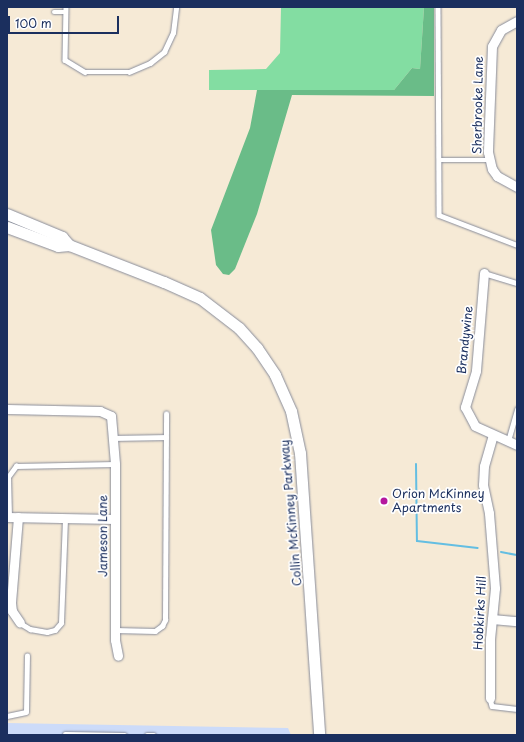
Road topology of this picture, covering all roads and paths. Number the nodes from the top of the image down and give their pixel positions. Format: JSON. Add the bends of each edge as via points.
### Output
{"nodes":[{"id":1,"x":176,"y":7,"type":"edge"},
{"id":2,"x":438,"y":7,"type":"edge"},
{"id":3,"x":66,"y":9,"type":"edge"},
{"id":4,"x":54,"y":12,"type":"dead end"},
{"id":5,"x":517,"y":21,"type":"edge"},
{"id":6,"x":438,"y":160,"type":"junction"},
{"id":7,"x":489,"y":160,"type":"junction"},
{"id":8,"x":517,"y":187,"type":"edge"},
{"id":9,"x":7,"y":214,"type":"edge"},
{"id":10,"x":7,"y":227,"type":"edge"},
{"id":11,"x":69,"y":245,"type":"junction"},
{"id":12,"x":517,"y":245,"type":"edge"},
{"id":13,"x":484,"y":273,"type":"joint"},
{"id":14,"x":517,"y":283,"type":"edge"},
{"id":15,"x":7,"y":409,"type":"edge"},
{"id":16,"x":517,"y":409,"type":"edge"},
{"id":17,"x":166,"y":414,"type":"dead end"},
{"id":18,"x":493,"y":435,"type":"junction"},
{"id":19,"x":166,"y":437,"type":"junction"},
{"id":20,"x":114,"y":438,"type":"junction"},
{"id":21,"x":508,"y":441,"type":"junction"},
{"id":22,"x":517,"y":445,"type":"edge"},
{"id":23,"x":116,"y":464,"type":"junction"},
{"id":24,"x":11,"y":517,"type":"edge"},
{"id":25,"x":65,"y":518,"type":"junction"},
{"id":26,"x":115,"y":519,"type":"junction"},
{"id":27,"x":492,"y":619,"type":"junction"},
{"id":28,"x":517,"y":620,"type":"edge"},
{"id":29,"x":20,"y":624,"type":"joint"},
{"id":30,"x":115,"y":630,"type":"junction"},
{"id":31,"x":27,"y":656,"type":"dead end"},
{"id":32,"x":118,"y":656,"type":"dead end"},
{"id":33,"x":490,"y":698,"type":"joint"},
{"id":34,"x":517,"y":709,"type":"edge"},
{"id":35,"x":7,"y":716,"type":"edge"},
{"id":36,"x":65,"y":734,"type":"edge"},
{"id":37,"x":124,"y":735,"type":"edge"},
{"id":38,"x":147,"y":735,"type":"edge"},
{"id":39,"x":154,"y":735,"type":"edge"},
{"id":40,"x":319,"y":735,"type":"edge"}],
"edges":[{"from":1,"to":3,"type":"lane","via":[[173,33],[164,52],[150,63],[129,72],[85,72],[65,60]]},
{"from":2,"to":6,"type":"lane"},
{"from":3,"to":4,"type":"lane"},
{"from":5,"to":7,"type":"street","name":"Sherbrooke Lane","via":[[501,30],[492,46]]},
{"from":6,"to":7,"type":"lane"},
{"from":6,"to":12,"type":"lane","via":[[439,215]]},
{"from":7,"to":8,"type":"street","name":"Sherbrooke Lane","via":[[497,176]]},
{"from":9,"to":11,"type":"street","name":"Collin McKinney Parkway","via":[[62,236]]},
{"from":10,"to":11,"type":"street","name":"Collin McKinney Parkway","via":[[58,246]]},
{"from":11,"to":40,"type":"street","name":"Collin McKinney Parkway","via":[[178,287],[215,308],[257,348],[281,386],[295,424],[300,452]]},
{"from":13,"to":14,"type":"lane"},
{"from":13,"to":18,"type":"street","name":"Brandywine","via":[[476,371],[465,407],[475,426]]},
{"from":15,"to":20,"type":"street","name":"Jameson Lane","via":[[100,411],[111,416]]},
{"from":16,"to":21,"type":"lane"},
{"from":17,"to":19,"type":"lane"},
{"from":18,"to":21,"type":"street"},
{"from":18,"to":27,"type":"street","name":"Hobkirks Hill","via":[[484,466],[483,485],[489,513],[495,588]]},
{"from":19,"to":20,"type":"lane"},
{"from":19,"to":30,"type":"lane","via":[[164,623],[155,631]]},
{"from":20,"to":23,"type":"street","name":"Jameson Lane"},
{"from":21,"to":22,"type":"street"},
{"from":23,"to":24,"type":"lane","via":[[16,466],[8,477]]},
{"from":23,"to":26,"type":"street","name":"Jameson Lane"},
{"from":24,"to":25,"type":"street"},
{"from":24,"to":29,"type":"street","via":[[11,603],[12,611]]},
{"from":25,"to":26,"type":"street"},
{"from":25,"to":29,"type":"lane","via":[[61,623],[58,628],[47,632]]},
{"from":26,"to":30,"type":"street","name":"Jameson Lane"},
{"from":27,"to":28,"type":"street"},
{"from":27,"to":33,"type":"street","name":"Hobkirks Hill"},
{"from":30,"to":32,"type":"street","name":"Jameson Lane"},
{"from":31,"to":35,"type":"lane","via":[[26,712]]},
{"from":33,"to":34,"type":"lane","via":[[492,706]]},
{"from":36,"to":37,"type":"lane"},
{"from":38,"to":39,"type":"lane"}]}
